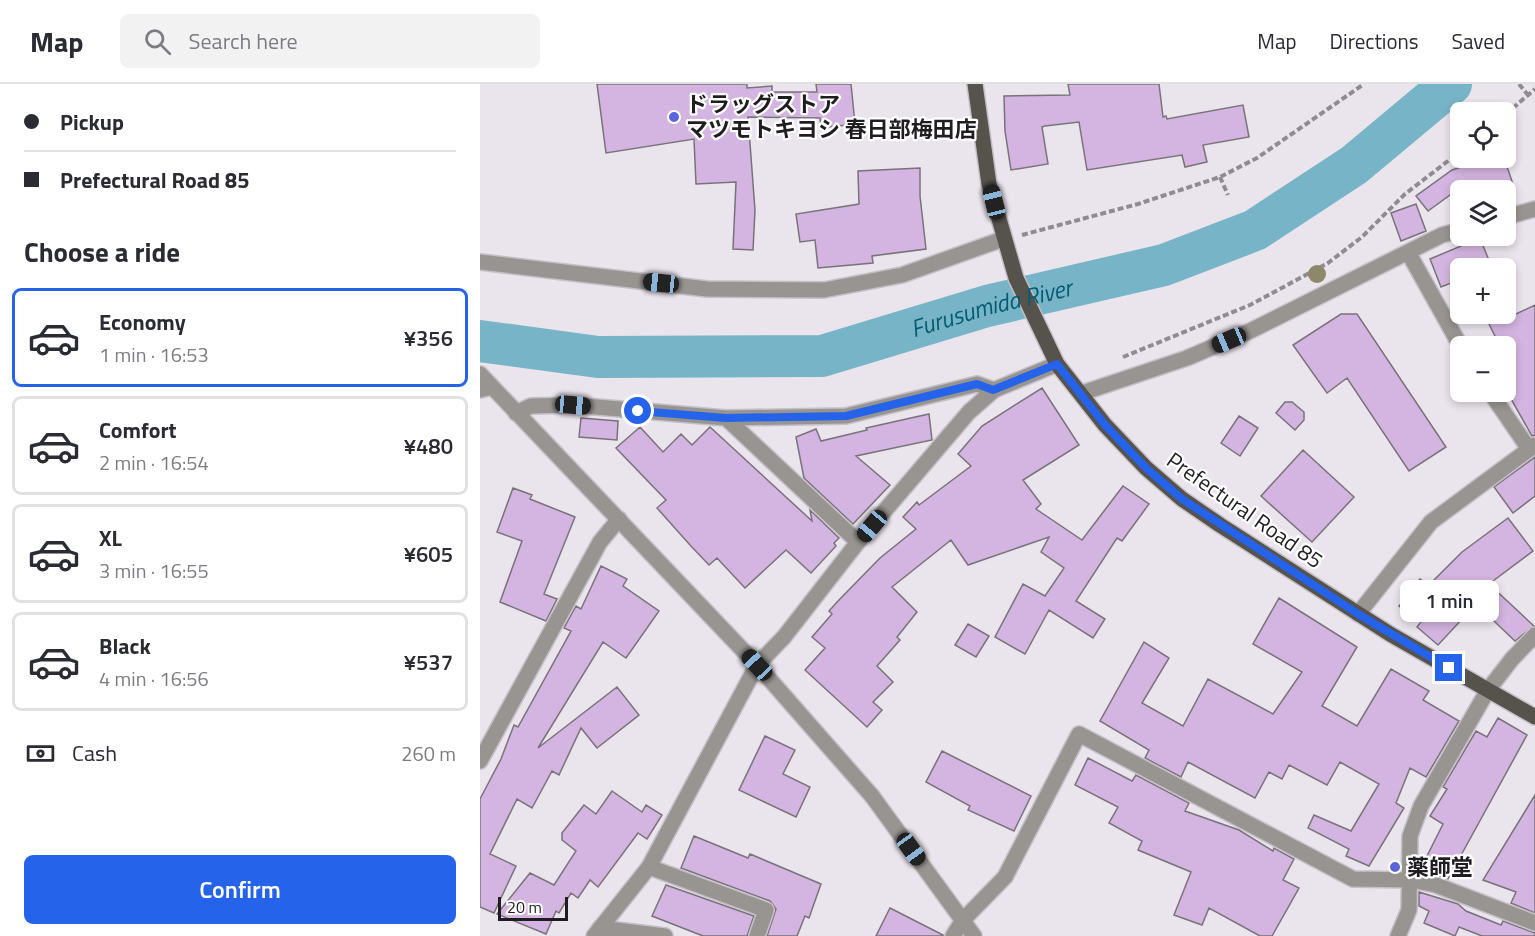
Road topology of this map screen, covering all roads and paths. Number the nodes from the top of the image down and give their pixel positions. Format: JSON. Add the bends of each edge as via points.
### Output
{"nodes":[{"id":1,"x":975,"y":84,"type":"edge"},
{"id":2,"x":1364,"y":84,"type":"edge"},
{"id":3,"x":1519,"y":84,"type":"edge"},
{"id":4,"x":1535,"y":89,"type":"edge"},
{"id":5,"x":1528,"y":95,"type":"junction"},
{"id":6,"x":1516,"y":105,"type":"edge"},
{"id":7,"x":1450,"y":160,"type":"edge"},
{"id":8,"x":1220,"y":177,"type":"junction"},
{"id":9,"x":1228,"y":195,"type":"dead end"},
{"id":10,"x":1535,"y":209,"type":"edge"},
{"id":11,"x":1516,"y":214,"type":"edge"},
{"id":12,"x":1450,"y":233,"type":"edge"},
{"id":13,"x":1003,"y":239,"type":"junction"},
{"id":14,"x":1408,"y":252,"type":"junction"},
{"id":15,"x":480,"y":262,"type":"edge"},
{"id":16,"x":1455,"y":336,"type":"edge"},
{"id":17,"x":1055,"y":357,"type":"junction"},
{"id":18,"x":1113,"y":360,"type":"dead end"},
{"id":19,"x":483,"y":381,"type":"edge"},
{"id":20,"x":993,"y":390,"type":"junction"},
{"id":21,"x":1082,"y":393,"type":"junction"},
{"id":22,"x":1498,"y":402,"type":"edge"},
{"id":23,"x":516,"y":413,"type":"junction"},
{"id":24,"x":726,"y":418,"type":"junction"},
{"id":25,"x":1532,"y":447,"type":"edge"},
{"id":26,"x":619,"y":519,"type":"junction"},
{"id":27,"x":858,"y":542,"type":"junction"},
{"id":28,"x":1358,"y":614,"type":"junction"},
{"id":29,"x":1535,"y":635,"type":"edge"},
{"id":30,"x":757,"y":665,"type":"junction"},
{"id":31,"x":1488,"y":690,"type":"junction"},
{"id":32,"x":1535,"y":717,"type":"edge"},
{"id":33,"x":480,"y":761,"type":"edge"},
{"id":34,"x":649,"y":867,"type":"junction"},
{"id":35,"x":1411,"y":880,"type":"junction"},
{"id":36,"x":963,"y":920,"type":"junction"},
{"id":37,"x":1535,"y":924,"type":"edge"},
{"id":38,"x":597,"y":932,"type":"edge"},
{"id":39,"x":665,"y":936,"type":"edge"},
{"id":40,"x":757,"y":936,"type":"edge"},
{"id":41,"x":953,"y":936,"type":"edge"},
{"id":42,"x":974,"y":936,"type":"edge"},
{"id":43,"x":1398,"y":936,"type":"edge"}],
"edges":[{"from":1,"to":13,"type":"main road","name":"Prefectural Road 85","via":[[989,184]]},
{"from":2,"to":8,"type":"path","via":[[1257,158]]},
{"from":3,"to":5,"type":"path"},
{"from":4,"to":5,"type":"path"},
{"from":5,"to":6,"type":"path"},
{"from":7,"to":18,"type":"path","via":[[1405,194],[1362,237],[1328,263],[1250,305]]},
{"from":8,"to":9,"type":"path"},
{"from":8,"to":13,"type":"path","via":[[1116,211]]},
{"from":10,"to":11,"type":"street"},
{"from":12,"to":14,"type":"street"},
{"from":13,"to":15,"type":"street","via":[[902,275],[824,290],[706,288]]},
{"from":13,"to":17,"type":"main road","name":"Prefectural Road 85","via":[[1028,304]]},
{"from":14,"to":16,"type":"street"},
{"from":14,"to":21,"type":"street","via":[[1208,349]]},
{"from":17,"to":20,"type":"street"},
{"from":17,"to":21,"type":"main road","name":"Prefectural Road 85"},
{"from":19,"to":23,"type":"street"},
{"from":20,"to":24,"type":"street","via":[[977,384],[846,416]]},
{"from":20,"to":27,"type":"street","via":[[969,412]]},
{"from":21,"to":28,"type":"main road","name":"Prefectural Road 85","via":[[1105,425],[1182,499]]},
{"from":22,"to":25,"type":"street"},
{"from":23,"to":24,"type":"street","via":[[531,406],[573,405]]},
{"from":23,"to":26,"type":"street"},
{"from":24,"to":27,"type":"street"},
{"from":25,"to":28,"type":"street","via":[[1431,522]]},
{"from":26,"to":30,"type":"street"},
{"from":26,"to":33,"type":"street","via":[[600,542]]},
{"from":27,"to":30,"type":"street","via":[[784,637]]},
{"from":28,"to":31,"type":"main road","name":"Prefectural Road 85"},
{"from":29,"to":31,"type":"street"},
{"from":30,"to":34,"type":"street"},
{"from":30,"to":36,"type":"street","via":[[872,796]]},
{"from":31,"to":32,"type":"main road","name":"Prefectural Road 85"},
{"from":31,"to":35,"type":"street","via":[[1421,806],[1410,836]]},
{"from":34,"to":38,"type":"street"},
{"from":34,"to":40,"type":"street","via":[[766,910]]},
{"from":35,"to":36,"type":"street","via":[[1353,879],[1332,870],[1079,734],[1005,877]]},
{"from":35,"to":37,"type":"street","via":[[1436,885]]},
{"from":35,"to":43,"type":"street","via":[[1408,910]]},
{"from":36,"to":41,"type":"street"},
{"from":36,"to":42,"type":"street"},
{"from":38,"to":39,"type":"street"}]}
